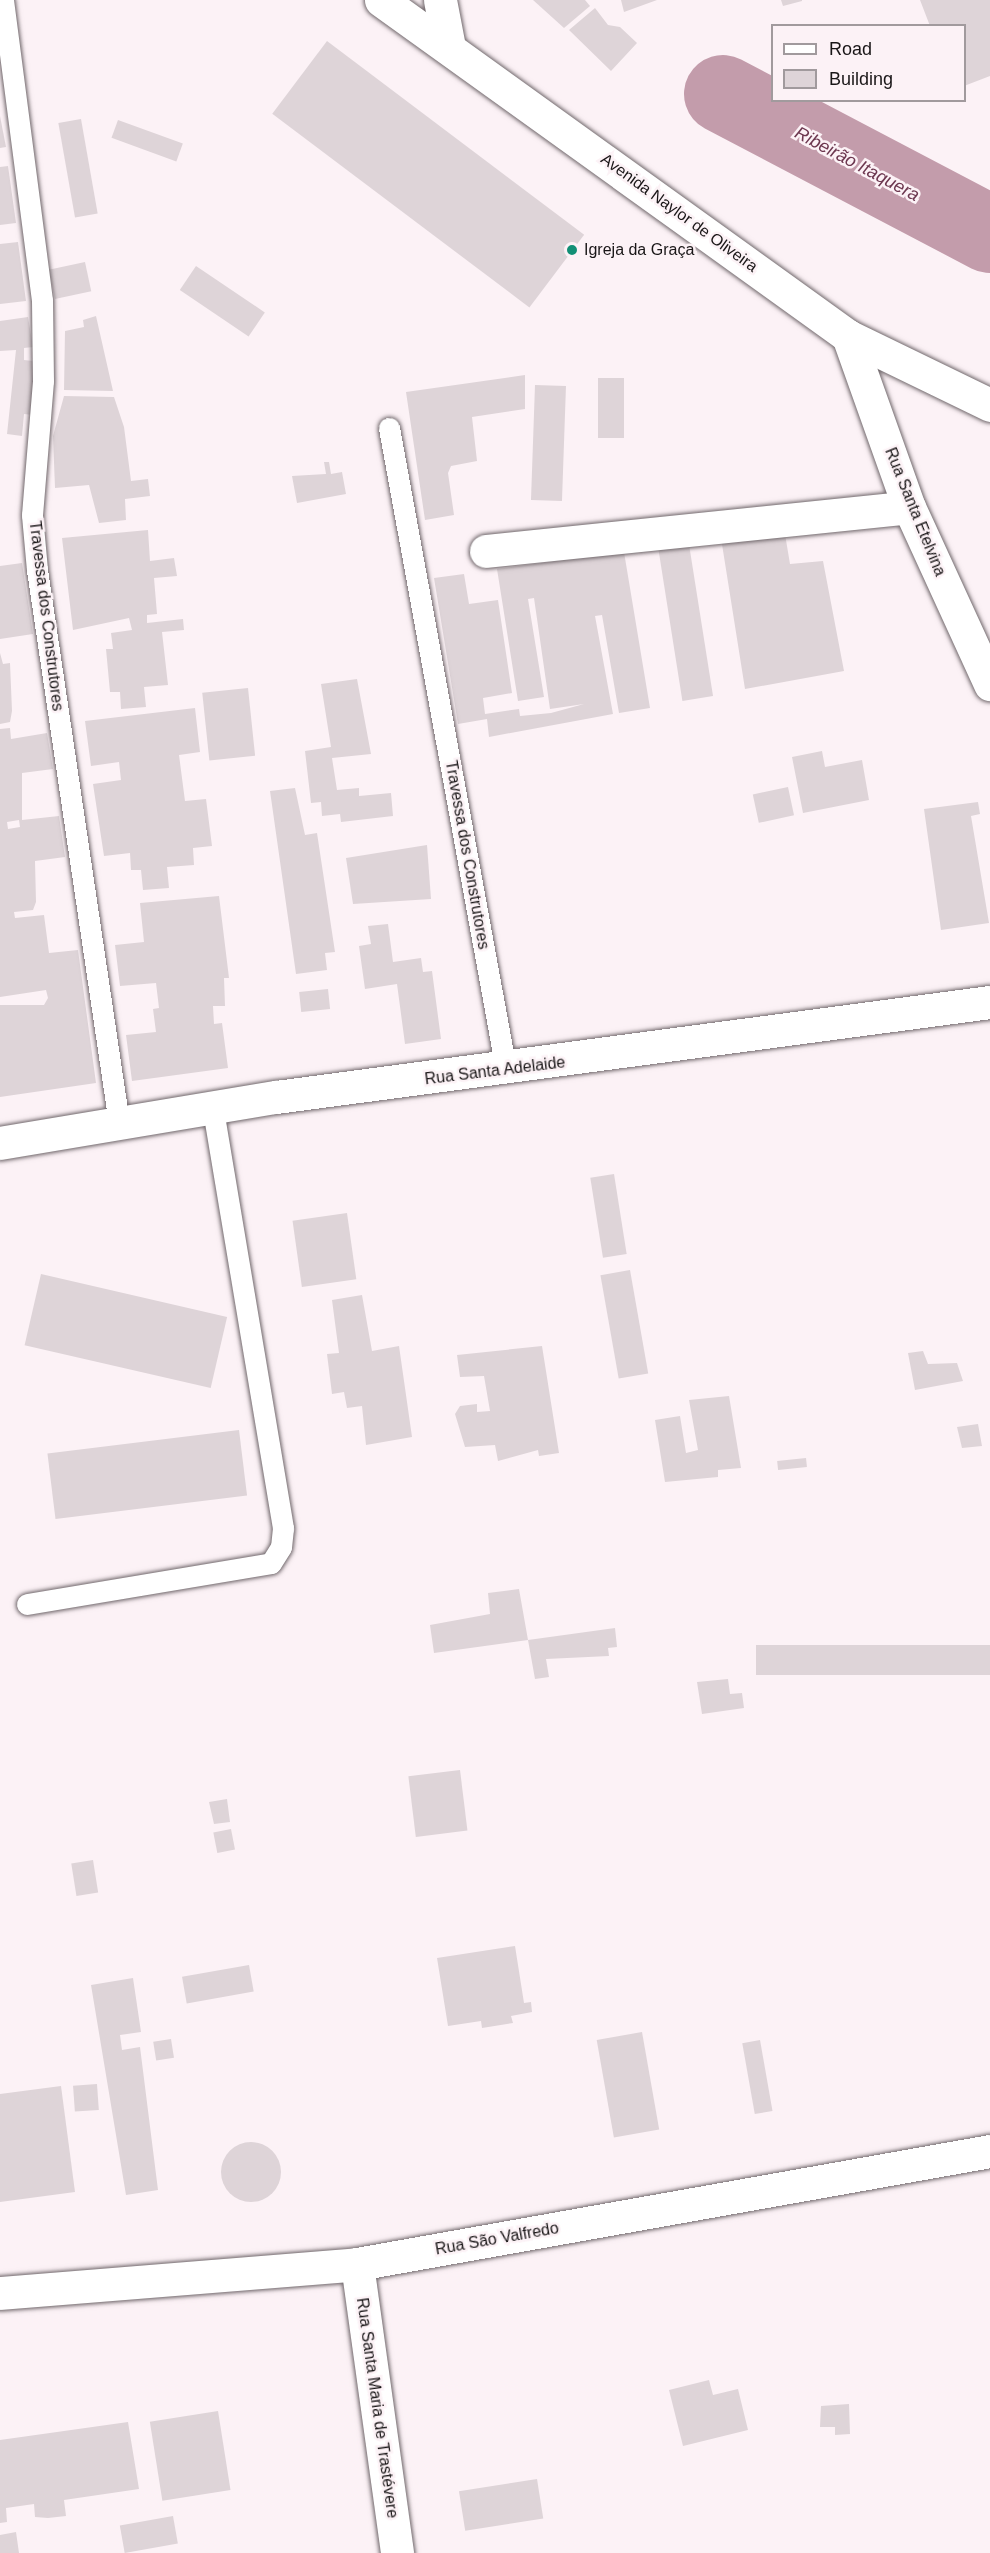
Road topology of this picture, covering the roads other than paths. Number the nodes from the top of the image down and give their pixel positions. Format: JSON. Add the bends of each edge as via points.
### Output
{"nodes":[{"id":1,"x":3,"y":0,"type":"edge"},
{"id":2,"x":381,"y":0,"type":"edge"},
{"id":3,"x":440,"y":0,"type":"edge"},
{"id":4,"x":449,"y":47,"type":"junction"},
{"id":5,"x":848,"y":336,"type":"junction"},
{"id":6,"x":990,"y":405,"type":"edge"},
{"id":7,"x":389,"y":428,"type":"dead end"},
{"id":8,"x":909,"y":507,"type":"junction"},
{"id":9,"x":486,"y":551,"type":"dead end"},
{"id":10,"x":990,"y":684,"type":"edge"},
{"id":11,"x":990,"y":1002,"type":"edge"},
{"id":12,"x":506,"y":1070,"type":"junction"},
{"id":13,"x":213,"y":1107,"type":"junction"},
{"id":14,"x":120,"y":1123,"type":"junction"},
{"id":15,"x":0,"y":1143,"type":"edge"},
{"id":16,"x":27,"y":1604,"type":"dead end"},
{"id":17,"x":990,"y":2151,"type":"edge"},
{"id":18,"x":357,"y":2264,"type":"junction"},
{"id":19,"x":0,"y":2293,"type":"edge"},
{"id":20,"x":397,"y":2553,"type":"edge"}],
"edges":[{"from":1,"to":14,"type":"lane","name":"Travessa dos Construtores","via":[[42,300],[43,381],[32,514],[37,570]]},
{"from":2,"to":4,"type":"street","name":"Avenida Naylor de Oliveira"},
{"from":3,"to":4,"type":"street"},
{"from":4,"to":5,"type":"street","name":"Avenida Naylor de Oliveira"},
{"from":5,"to":6,"type":"street","name":"Avenida Naylor de Oliveira"},
{"from":5,"to":8,"type":"street","name":"Rua Santa Etelvina"},
{"from":7,"to":12,"type":"lane","name":"Travessa dos Construtores"},
{"from":8,"to":9,"type":"street"},
{"from":8,"to":10,"type":"street","name":"Rua Santa Etelvina"},
{"from":11,"to":12,"type":"street","name":"Rua Santa Adelaide"},
{"from":12,"to":13,"type":"street","name":"Rua Santa Adelaide"},
{"from":13,"to":14,"type":"street","name":"Rua Santa Adelaide"},
{"from":13,"to":16,"type":"lane","via":[[283,1528],[281,1547],[271,1563]]},
{"from":14,"to":15,"type":"street","name":"Rua Santa Adelaide"},
{"from":17,"to":18,"type":"street","name":"Rua São Valfredo"},
{"from":18,"to":19,"type":"street","name":"Rua São Valfredo"},
{"from":18,"to":20,"type":"street","name":"Rua Santa Maria de Trastévere"}]}
